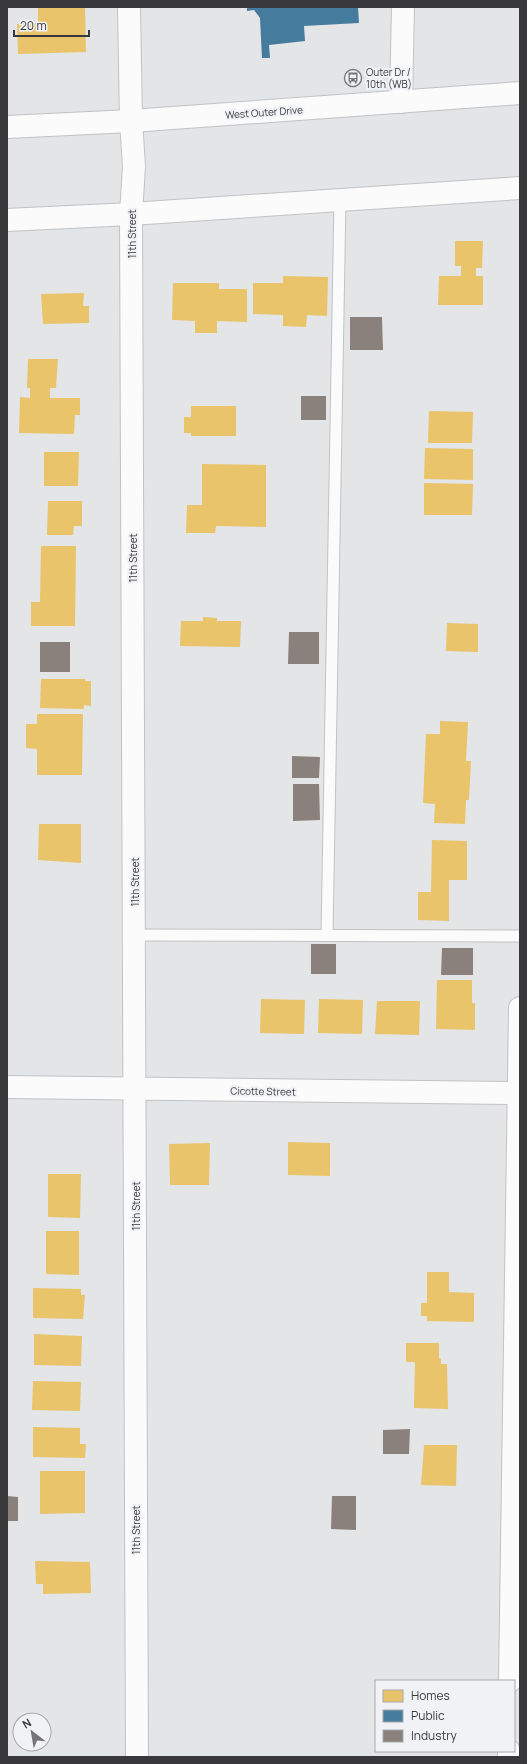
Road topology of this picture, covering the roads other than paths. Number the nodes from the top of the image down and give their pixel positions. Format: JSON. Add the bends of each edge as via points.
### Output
{"nodes":[{"id":1,"x":130,"y":7,"type":"edge"},
{"id":2,"x":403,"y":7,"type":"edge"},
{"id":3,"x":520,"y":93,"type":"edge"},
{"id":4,"x":401,"y":102,"type":"junction"},
{"id":5,"x":131,"y":121,"type":"junction"},
{"id":6,"x":7,"y":127,"type":"edge"},
{"id":7,"x":520,"y":188,"type":"edge"},
{"id":8,"x":340,"y":200,"type":"junction"},
{"id":9,"x":131,"y":214,"type":"junction"},
{"id":10,"x":7,"y":220,"type":"edge"},
{"id":11,"x":135,"y":935,"type":"junction"},
{"id":12,"x":327,"y":935,"type":"junction"},
{"id":13,"x":520,"y":936,"type":"edge"},
{"id":14,"x":520,"y":1008,"type":"edge"},
{"id":15,"x":7,"y":1087,"type":"edge"},
{"id":16,"x":135,"y":1090,"type":"junction"},
{"id":17,"x":519,"y":1093,"type":"junction"},
{"id":18,"x":510,"y":1680,"type":"edge"},
{"id":19,"x":137,"y":1757,"type":"edge"}],
"edges":[{"from":1,"to":5,"type":"street","name":"11th Street"},
{"from":2,"to":4,"type":"street"},
{"from":3,"to":4,"type":"street","name":"West Outer Drive"},
{"from":4,"to":5,"type":"street","name":"West Outer Drive"},
{"from":5,"to":6,"type":"street","name":"West Outer Drive"},
{"from":5,"to":9,"type":"street","name":"11th Street","via":[[134,166]]},
{"from":7,"to":8,"type":"street"},
{"from":8,"to":9,"type":"street"},
{"from":8,"to":12,"type":"lane"},
{"from":9,"to":10,"type":"street"},
{"from":9,"to":11,"type":"street","name":"11th Street"},
{"from":11,"to":12,"type":"lane"},
{"from":11,"to":16,"type":"street","name":"11th Street"},
{"from":12,"to":13,"type":"lane"},
{"from":14,"to":17,"type":"street"},
{"from":15,"to":16,"type":"street","name":"Cicotte Street"},
{"from":16,"to":17,"type":"street","name":"Cicotte Street"},
{"from":16,"to":19,"type":"street","name":"11th Street"},
{"from":17,"to":18,"type":"street"}]}
